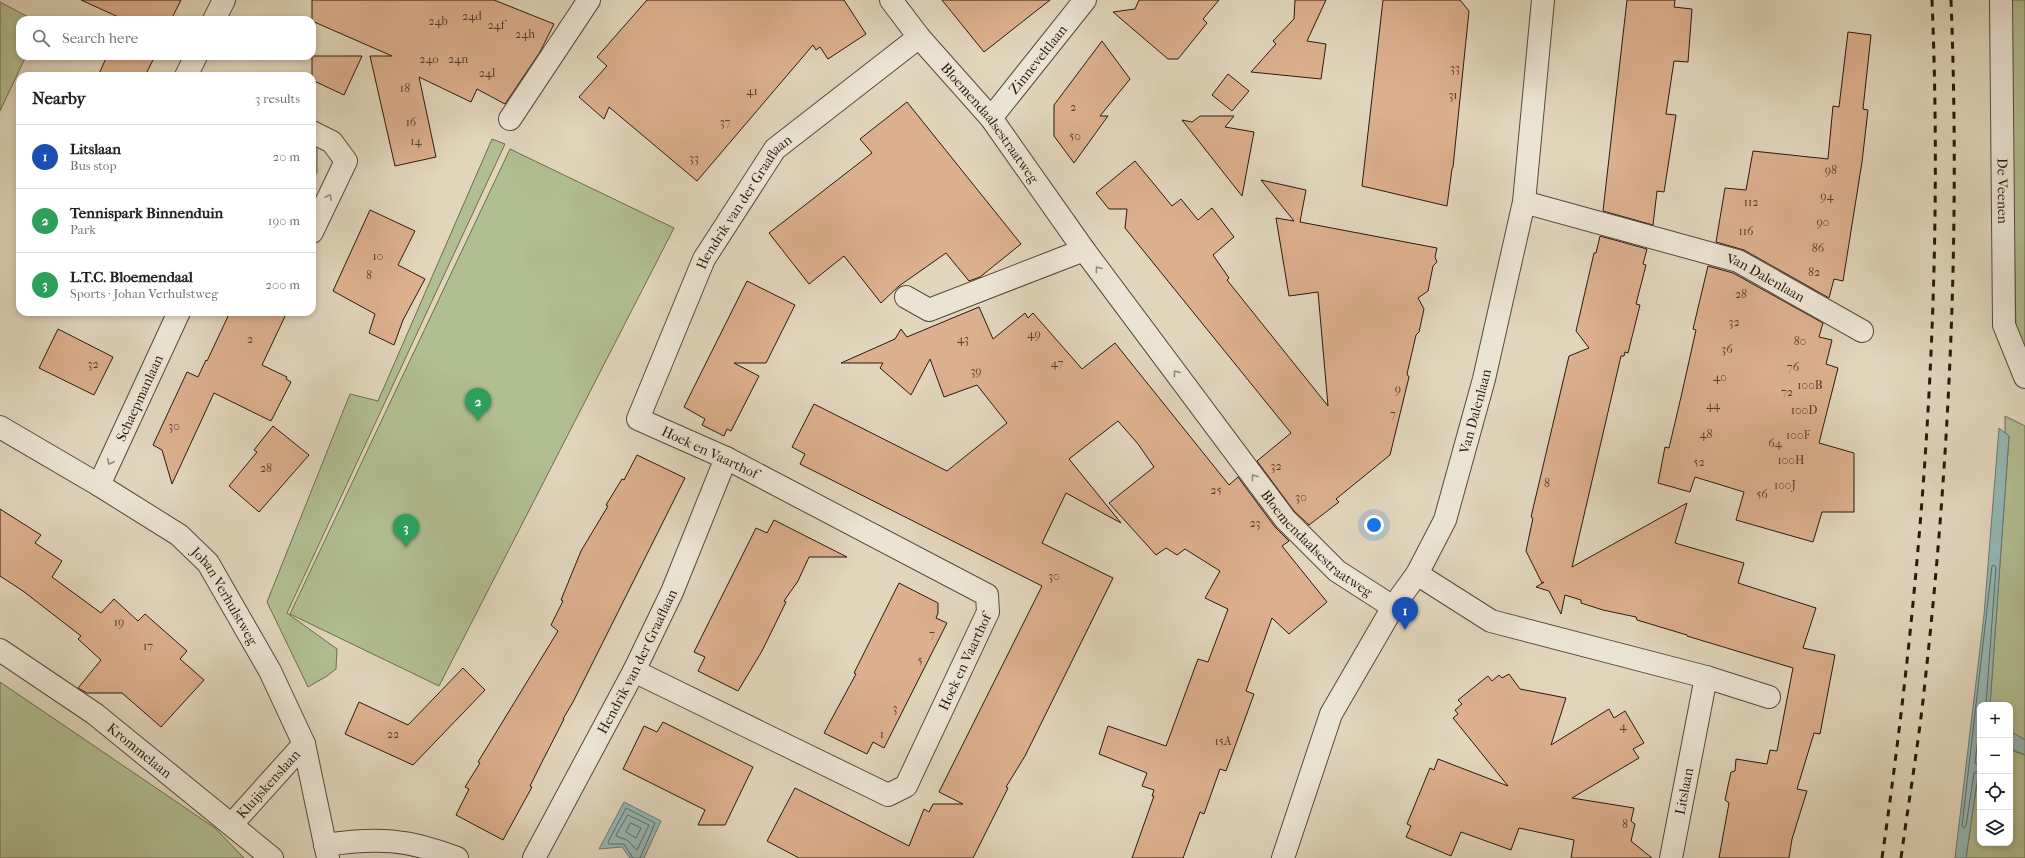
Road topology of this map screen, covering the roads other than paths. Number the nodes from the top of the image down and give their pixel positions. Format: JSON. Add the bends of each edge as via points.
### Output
{"nodes":[{"id":1,"x":224,"y":0,"type":"edge"},
{"id":2,"x":589,"y":0,"type":"edge"},
{"id":3,"x":891,"y":0,"type":"edge"},
{"id":4,"x":1085,"y":0,"type":"edge"},
{"id":5,"x":1543,"y":0,"type":"edge"},
{"id":6,"x":2001,"y":0,"type":"edge"},
{"id":7,"x":216,"y":16,"type":"edge"},
{"id":8,"x":919,"y":37,"type":"junction"},
{"id":9,"x":194,"y":60,"type":"edge"},
{"id":10,"x":188,"y":72,"type":"edge"},
{"id":11,"x":990,"y":118,"type":"junction"},
{"id":12,"x":510,"y":119,"type":"dead end"},
{"id":13,"x":316,"y":134,"type":"edge"},
{"id":14,"x":1524,"y":202,"type":"junction"},
{"id":15,"x":316,"y":224,"type":"edge"},
{"id":16,"x":1084,"y":250,"type":"junction"},
{"id":17,"x":906,"y":297,"type":"dead end"},
{"id":18,"x":177,"y":316,"type":"edge"},
{"id":19,"x":1862,"y":331,"type":"dead end"},
{"id":20,"x":2025,"y":378,"type":"edge"},
{"id":21,"x":638,"y":419,"type":"joint"},
{"id":22,"x":0,"y":427,"type":"edge"},
{"id":23,"x":726,"y":458,"type":"junction"},
{"id":24,"x":99,"y":485,"type":"junction"},
{"id":25,"x":1417,"y":574,"type":"junction"},
{"id":26,"x":1393,"y":607,"type":"junction"},
{"id":27,"x":0,"y":650,"type":"edge"},
{"id":28,"x":634,"y":670,"type":"junction"},
{"id":29,"x":1706,"y":677,"type":"junction"},
{"id":30,"x":1769,"y":697,"type":"dead end"},
{"id":31,"x":304,"y":744,"type":"junction"},
{"id":32,"x":232,"y":824,"type":"junction"},
{"id":33,"x":327,"y":852,"type":"edge"},
{"id":34,"x":272,"y":858,"type":"edge"},
{"id":35,"x":458,"y":858,"type":"edge"},
{"id":36,"x":534,"y":858,"type":"edge"},
{"id":37,"x":1283,"y":858,"type":"edge"},
{"id":38,"x":1671,"y":858,"type":"edge"}],
"edges":[{"from":1,"to":7,"type":"street"},
{"from":2,"to":12,"type":"street"},
{"from":3,"to":8,"type":"street","name":"Bloemendaalsestraatweg"},
{"from":4,"to":11,"type":"street","name":"Zinneveltlaan"},
{"from":5,"to":14,"type":"street","name":"Van Dalenlaan"},
{"from":6,"to":20,"type":"street","name":"De Veenen","via":[[2004,326]]},
{"from":8,"to":11,"type":"street","name":"Bloemendaalsestraatweg"},
{"from":8,"to":21,"type":"street","name":"Hendrik van der Graaflaan","via":[[775,149],[704,259]]},
{"from":9,"to":10,"type":"street"},
{"from":11,"to":16,"type":"street","name":"Bloemendaalsestraatweg"},
{"from":15,"to":13,"type":"street","one_way":true,"via":[[346,162],[332,142]]},
{"from":14,"to":19,"type":"street","name":"Van Dalenlaan","via":[[1738,261]]},
{"from":14,"to":25,"type":"street","name":"Van Dalenlaan","via":[[1484,379],[1445,520]]},
{"from":16,"to":17,"type":"street","via":[[929,310]]},
{"from":26,"to":16,"type":"street","name":"Bloemendaalsestraatweg","one_way":true,"via":[[1337,571],[1285,519]]},
{"from":18,"to":24,"type":"street","name":"Schaepmanlaan","one_way":true},
{"from":21,"to":23,"type":"street","name":"Hoek en Vaarthof"},
{"from":22,"to":24,"type":"street","name":"Johan Verhulstweg"},
{"from":23,"to":28,"type":"street","name":"Hendrik van der Graaflaan","via":[[672,592]]},
{"from":23,"to":28,"type":"street","name":"Hoek en Vaarthof","via":[[987,595],[988,612],[906,786],[888,795]]},
{"from":24,"to":31,"type":"street","name":"Johan Verhulstweg","via":[[179,535],[208,564],[270,671]]},
{"from":25,"to":26,"type":"street","name":"Van Dalenlaan"},
{"from":25,"to":29,"type":"street","via":[[1491,621]]},
{"from":26,"to":37,"type":"street","via":[[1331,714]]},
{"from":27,"to":32,"type":"street","name":"Krommelaan","via":[[95,714]]},
{"from":28,"to":36,"type":"street","name":"Hendrik van der Graaflaan"},
{"from":29,"to":30,"type":"street"},
{"from":29,"to":38,"type":"street","name":"Litslaan"},
{"from":31,"to":32,"type":"street","name":"Kluijskenslaan"},
{"from":31,"to":33,"type":"street","name":"Johan Verhulstweg"},
{"from":32,"to":34,"type":"street","name":"Krommelaan"},
{"from":33,"to":35,"type":"street","via":[[358,840],[395,840]]}]}
